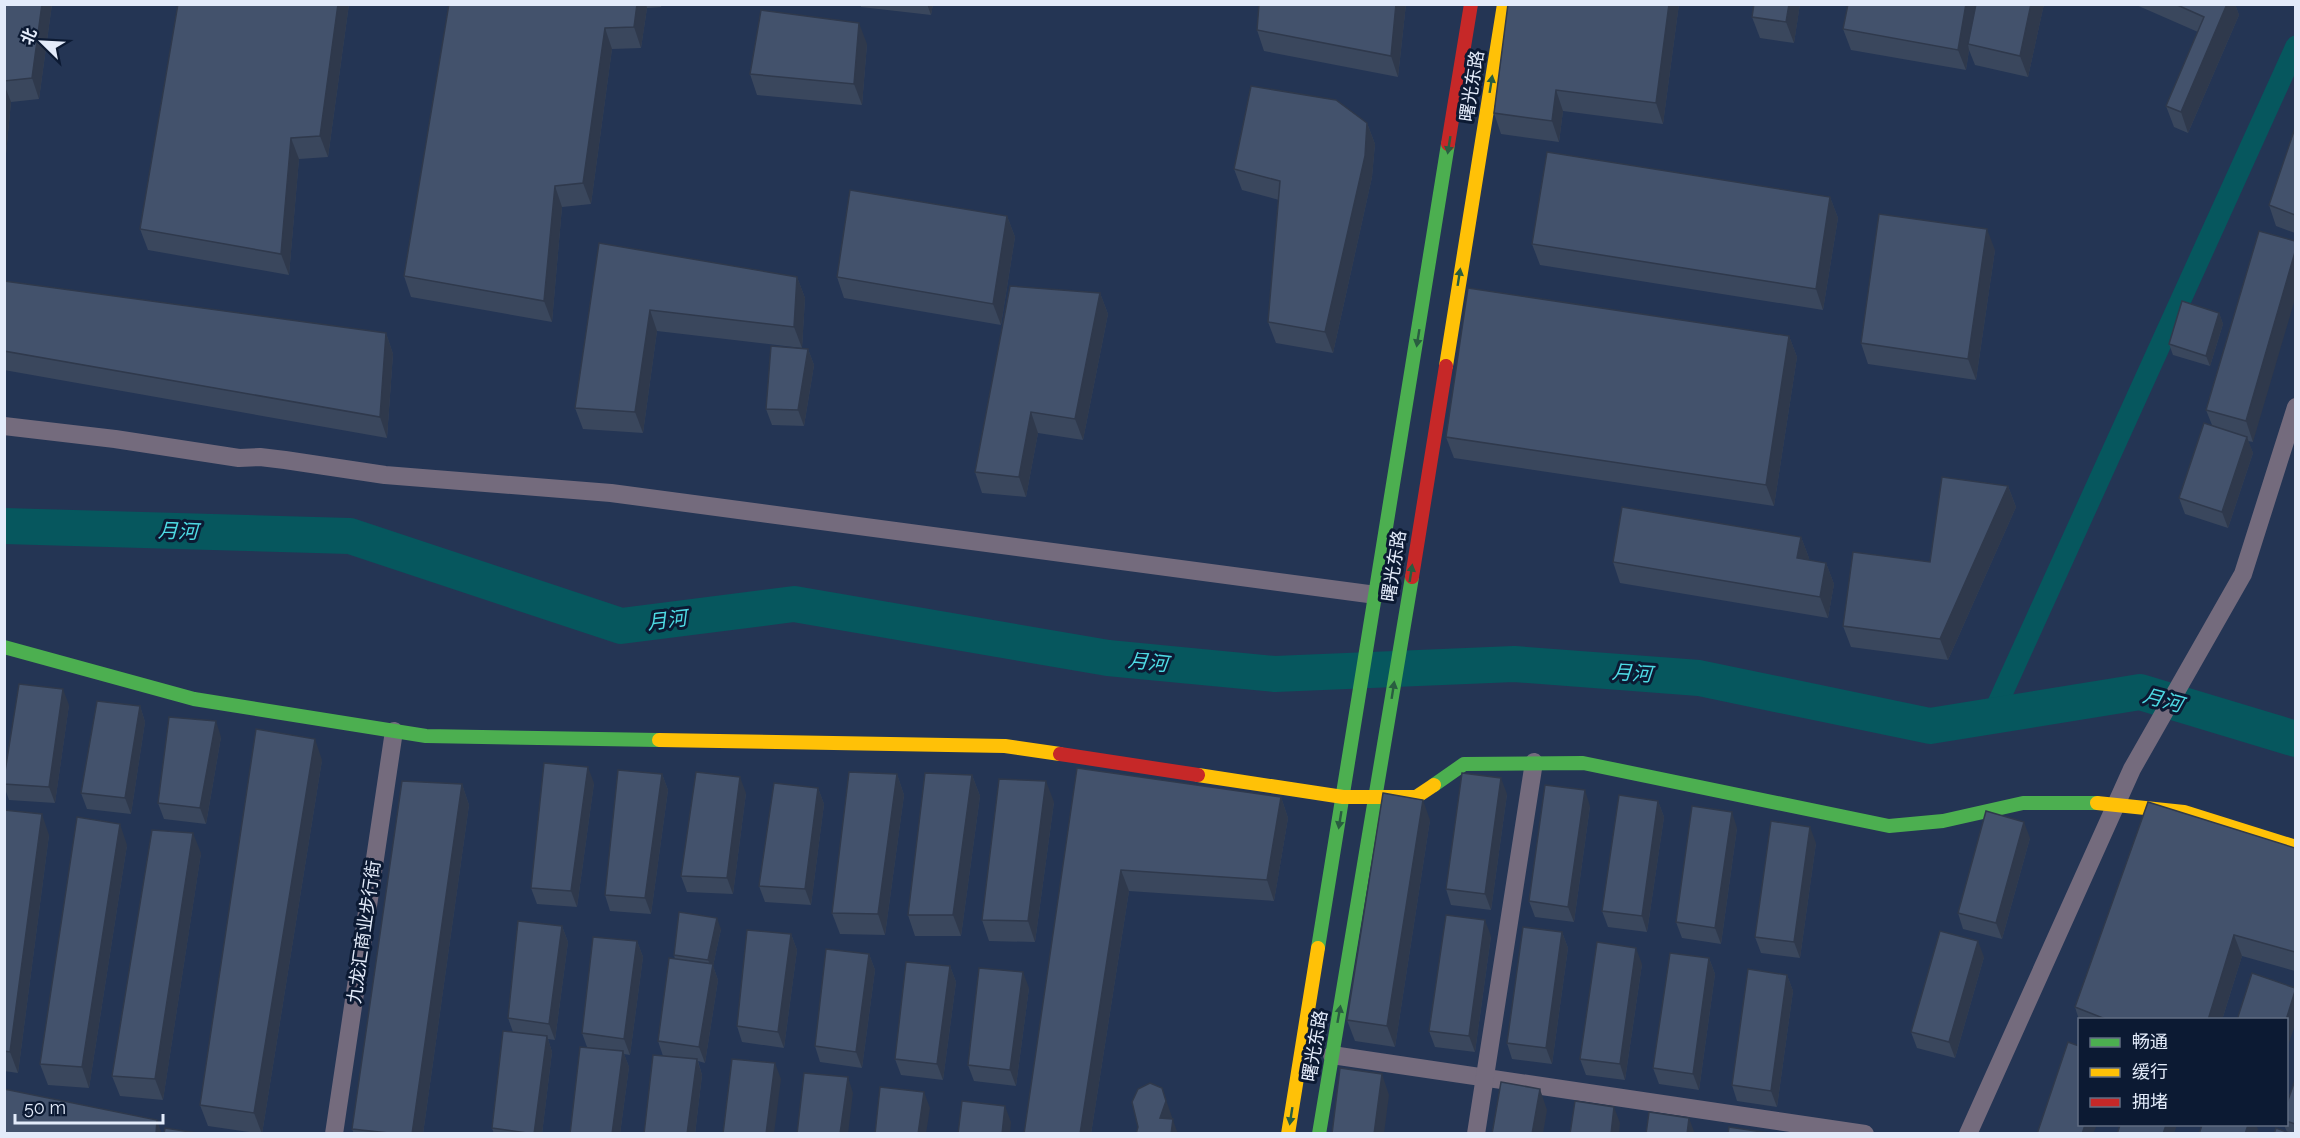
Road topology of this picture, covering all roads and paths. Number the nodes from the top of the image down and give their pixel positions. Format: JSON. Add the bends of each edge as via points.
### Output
{"nodes":[{"id":1,"x":1471,"y":4,"type":"edge"},
{"id":2,"x":1503,"y":4,"type":"edge"},
{"id":3,"x":2295,"y":407,"type":"edge"},
{"id":4,"x":4,"y":426,"type":"edge"},
{"id":5,"x":1376,"y":594,"type":"junction"},
{"id":6,"x":4,"y":647,"type":"edge"},
{"id":7,"x":394,"y":731,"type":"junction"},
{"id":8,"x":1534,"y":762,"type":"junction"},
{"id":9,"x":1377,"y":796,"type":"junction"},
{"id":10,"x":1343,"y":797,"type":"junction"},
{"id":11,"x":2115,"y":805,"type":"junction"},
{"id":12,"x":2295,"y":847,"type":"edge"},
{"id":13,"x":1332,"y":1055,"type":"junction"},
{"id":14,"x":1485,"y":1078,"type":"junction"},
{"id":15,"x":334,"y":1134,"type":"edge"},
{"id":16,"x":1288,"y":1134,"type":"edge"},
{"id":17,"x":1319,"y":1134,"type":"edge"},
{"id":18,"x":1476,"y":1134,"type":"edge"},
{"id":19,"x":1865,"y":1134,"type":"edge"},
{"id":20,"x":1968,"y":1134,"type":"edge"}],
"edges":[{"from":1,"to":5,"type":"street","name":"曙光东路","one_way":true},
{"from":9,"to":2,"type":"street","name":"曙光东路","one_way":true},
{"from":3,"to":11,"type":"street","via":[[2242,574]]},
{"from":4,"to":5,"type":"street","via":[[385,475],[610,494]]},
{"from":5,"to":10,"type":"street","name":"曙光东路"},
{"from":6,"to":7,"type":"street","via":[[194,699]]},
{"from":7,"to":10,"type":"street","via":[[438,736],[1005,746]]},
{"from":7,"to":15,"type":"street","name":"九龙汇商业步行街"},
{"from":8,"to":9,"type":"street","via":[[1464,764],[1416,797]]},
{"from":8,"to":11,"type":"street","via":[[1583,763],[1889,826],[1942,821],[2023,802]]},
{"from":8,"to":14,"type":"street"},
{"from":9,"to":10,"type":"street"},
{"from":13,"to":9,"type":"street","name":"曙光东路","one_way":true},
{"from":10,"to":16,"type":"street","name":"曙光东路","one_way":true},
{"from":11,"to":12,"type":"street","via":[[2184,812]]},
{"from":11,"to":20,"type":"street"},
{"from":13,"to":14,"type":"street"},
{"from":13,"to":17,"type":"street","name":"曙光东路"},
{"from":14,"to":18,"type":"street"},
{"from":14,"to":19,"type":"street"}]}
